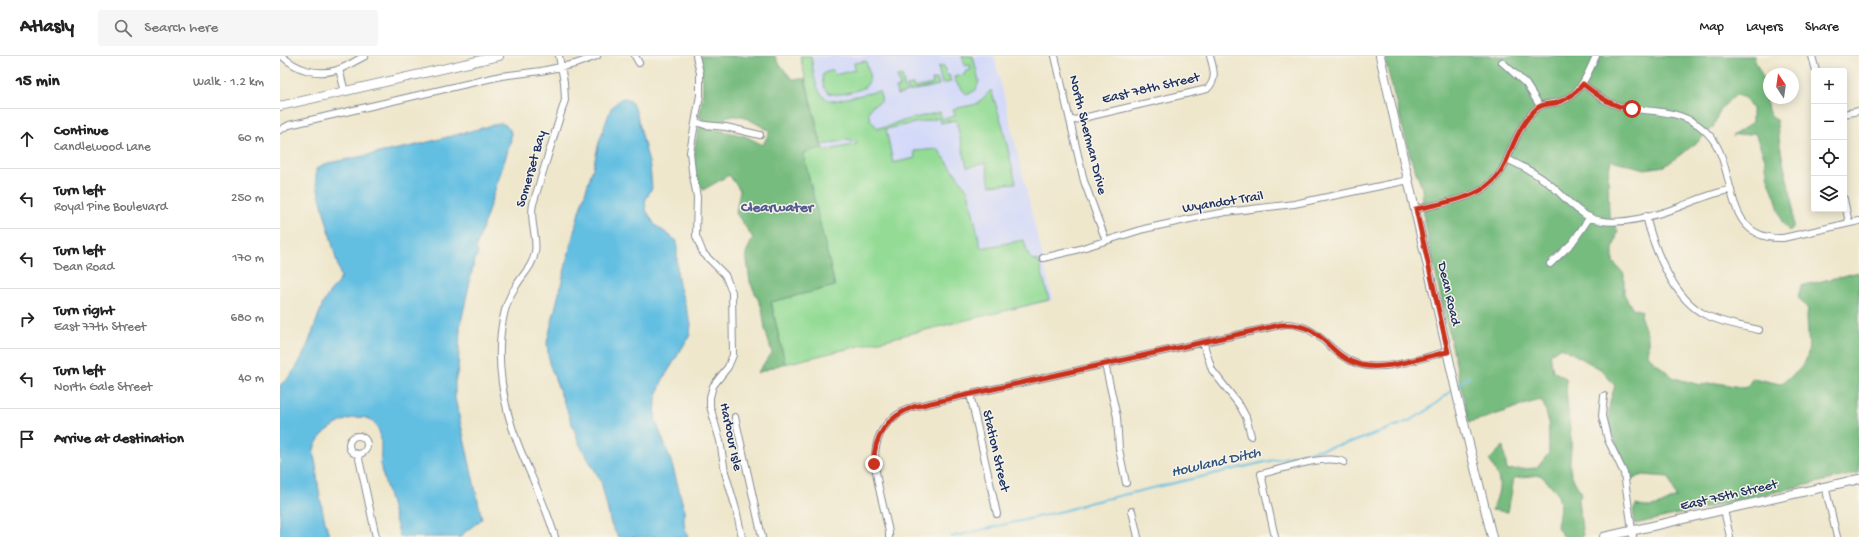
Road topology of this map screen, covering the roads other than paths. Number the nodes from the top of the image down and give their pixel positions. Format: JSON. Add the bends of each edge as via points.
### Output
{"nodes":[{"id":1,"x":282,"y":56,"type":"edge"},
{"id":2,"x":365,"y":56,"type":"edge"},
{"id":3,"x":499,"y":56,"type":"edge"},
{"id":4,"x":559,"y":56,"type":"edge"},
{"id":5,"x":597,"y":56,"type":"edge"},
{"id":6,"x":635,"y":56,"type":"edge"},
{"id":7,"x":696,"y":56,"type":"edge"},
{"id":8,"x":1055,"y":56,"type":"edge"},
{"id":9,"x":1210,"y":56,"type":"edge"},
{"id":10,"x":1380,"y":56,"type":"edge"},
{"id":11,"x":1596,"y":56,"type":"edge"},
{"id":12,"x":1812,"y":56,"type":"edge"},
{"id":13,"x":1502,"y":62,"type":"dead end"},
{"id":14,"x":639,"y":63,"type":"dead end"},
{"id":15,"x":561,"y":67,"type":"junction"},
{"id":16,"x":1815,"y":68,"type":"edge"},
{"id":17,"x":339,"y":69,"type":"junction"},
{"id":18,"x":1583,"y":84,"type":"junction"},
{"id":19,"x":344,"y":92,"type":"junction"},
{"id":20,"x":280,"y":106,"type":"edge"},
{"id":21,"x":1540,"y":106,"type":"junction"},
{"id":22,"x":1859,"y":111,"type":"edge"},
{"id":23,"x":1847,"y":113,"type":"edge"},
{"id":24,"x":1070,"y":120,"type":"junction"},
{"id":25,"x":696,"y":122,"type":"junction"},
{"id":26,"x":280,"y":130,"type":"edge"},
{"id":27,"x":760,"y":135,"type":"dead end"},
{"id":28,"x":1507,"y":159,"type":"junction"},
{"id":29,"x":1409,"y":180,"type":"junction"},
{"id":30,"x":1731,"y":190,"type":"junction"},
{"id":31,"x":1416,"y":209,"type":"junction"},
{"id":32,"x":1847,"y":212,"type":"edge"},
{"id":33,"x":1646,"y":216,"type":"junction"},
{"id":34,"x":1590,"y":218,"type":"junction"},
{"id":35,"x":1859,"y":221,"type":"edge"},
{"id":36,"x":1849,"y":223,"type":"junction"},
{"id":37,"x":1106,"y":241,"type":"junction"},
{"id":38,"x":1043,"y":258,"type":"dead end"},
{"id":39,"x":1550,"y":264,"type":"dead end"},
{"id":40,"x":1759,"y":330,"type":"dead end"},
{"id":41,"x":1203,"y":342,"type":"junction"},
{"id":42,"x":1448,"y":352,"type":"junction"},
{"id":43,"x":1105,"y":364,"type":"junction"},
{"id":44,"x":970,"y":394,"type":"junction"},
{"id":45,"x":1604,"y":396,"type":"dead end"},
{"id":46,"x":735,"y":417,"type":"dead end"},
{"id":47,"x":1251,"y":436,"type":"dead end"},
{"id":48,"x":358,"y":454,"type":"dead end"},
{"id":49,"x":1344,"y":462,"type":"dead end"},
{"id":50,"x":1859,"y":479,"type":"edge"},
{"id":51,"x":1126,"y":483,"type":"dead end"},
{"id":52,"x":1825,"y":486,"type":"junction"},
{"id":53,"x":1724,"y":510,"type":"junction"},
{"id":54,"x":1132,"y":511,"type":"dead end"},
{"id":55,"x":997,"y":514,"type":"dead end"},
{"id":56,"x":1632,"y":534,"type":"edge"},
{"id":57,"x":376,"y":537,"type":"edge"},
{"id":58,"x":555,"y":537,"type":"edge"},
{"id":59,"x":742,"y":537,"type":"edge"},
{"id":60,"x":762,"y":537,"type":"edge"},
{"id":61,"x":889,"y":537,"type":"edge"},
{"id":62,"x":1138,"y":537,"type":"edge"},
{"id":63,"x":1275,"y":537,"type":"edge"},
{"id":64,"x":1492,"y":537,"type":"edge"},
{"id":65,"x":1604,"y":537,"type":"edge"},
{"id":66,"x":1730,"y":537,"type":"edge"},
{"id":67,"x":1837,"y":537,"type":"edge"}],
"edges":[{"from":1,"to":17,"type":"street","via":[[304,70],[328,72]]},
{"from":2,"to":17,"type":"street"},
{"from":3,"to":19,"type":"street"},
{"from":4,"to":15,"type":"street","name":"Somerset Bay"},
{"from":5,"to":15,"type":"street"},
{"from":6,"to":14,"type":"street"},
{"from":7,"to":25,"type":"street","name":"Harbour Isle","via":[[701,93]]},
{"from":8,"to":24,"type":"street","name":"North Sherman Drive"},
{"from":9,"to":24,"type":"street","name":"East 78th Street","via":[[1214,74],[1212,84],[1205,90]]},
{"from":10,"to":29,"type":"street","name":"Dean Road"},
{"from":11,"to":18,"type":"street"},
{"from":12,"to":16,"type":"street"},
{"from":13,"to":21,"type":"street","via":[[1526,84]]},
{"from":15,"to":26,"type":"street","via":[[493,78],[289,125]]},
{"from":15,"to":58,"type":"street","name":"Somerset Bay","via":[[565,88],[564,105],[532,212],[535,253],[531,266],[507,303],[502,324],[501,355],[510,422]]},
{"from":17,"to":19,"type":"street"},
{"from":18,"to":21,"type":"street","via":[[1566,99]]},
{"from":18,"to":30,"type":"street","via":[[1603,99],[1618,106],[1671,113],[1698,125],[1710,136],[1719,150]]},
{"from":19,"to":20,"type":"street"},
{"from":21,"to":28,"type":"street","via":[[1522,128]]},
{"from":22,"to":23,"type":"street"},
{"from":24,"to":37,"type":"street","name":"North Sherman Drive","via":[[1084,181]]},
{"from":25,"to":27,"type":"street","via":[[726,126]]},
{"from":25,"to":59,"type":"street","name":"Harbour Isle","via":[[690,158],[697,195],[696,238],[706,258],[725,275],[732,292],[733,354],[728,367],[713,386],[710,406]]},
{"from":28,"to":31,"type":"street","via":[[1495,180],[1478,193]]},
{"from":28,"to":34,"type":"street","via":[[1541,177]]},
{"from":29,"to":31,"type":"street","name":"Dean Road"},
{"from":29,"to":37,"type":"street","name":"Wyandot Trail","via":[[1294,204],[1204,216],[1144,229]]},
{"from":30,"to":33,"type":"street"},
{"from":30,"to":36,"type":"street","via":[[1737,212],[1751,228],[1762,235],[1784,238]]},
{"from":31,"to":42,"type":"street","name":"Dean Road"},
{"from":32,"to":36,"type":"street"},
{"from":33,"to":34,"type":"street","via":[[1610,222]]},
{"from":33,"to":40,"type":"street","via":[[1656,252],[1679,292],[1688,302],[1702,314],[1712,318]]},
{"from":34,"to":39,"type":"street","via":[[1572,244]]},
{"from":35,"to":36,"type":"street"},
{"from":37,"to":38,"type":"street","name":"Wyandot Trail"},
{"from":41,"to":42,"type":"street","via":[[1294,324],[1310,329],[1345,358],[1363,366],[1385,366]]},
{"from":41,"to":43,"type":"street"},
{"from":41,"to":47,"type":"street","via":[[1212,370],[1240,406]]},
{"from":42,"to":64,"type":"street","name":"Dean Road"},
{"from":43,"to":44,"type":"street"},
{"from":43,"to":51,"type":"street","via":[[1118,417],[1119,449]]},
{"from":44,"to":55,"type":"street","name":"Station Street"},
{"from":44,"to":61,"type":"street","via":[[904,410],[893,417],[883,430],[876,444],[874,464]]},
{"from":45,"to":56,"type":"street","via":[[1602,416],[1608,440],[1624,473]]},
{"from":46,"to":60,"type":"street"},
{"from":48,"to":57,"type":"street"},
{"from":49,"to":63,"type":"street","via":[[1335,459],[1324,460],[1261,474]]},
{"from":50,"to":52,"type":"street","name":"East 75th Street"},
{"from":52,"to":53,"type":"street","name":"East 75th Street"},
{"from":52,"to":67,"type":"street"},
{"from":53,"to":56,"type":"street","name":"East 75th Street"},
{"from":53,"to":66,"type":"street"},
{"from":54,"to":62,"type":"street"},
{"from":56,"to":65,"type":"street","name":"East 75th Street"}]}
